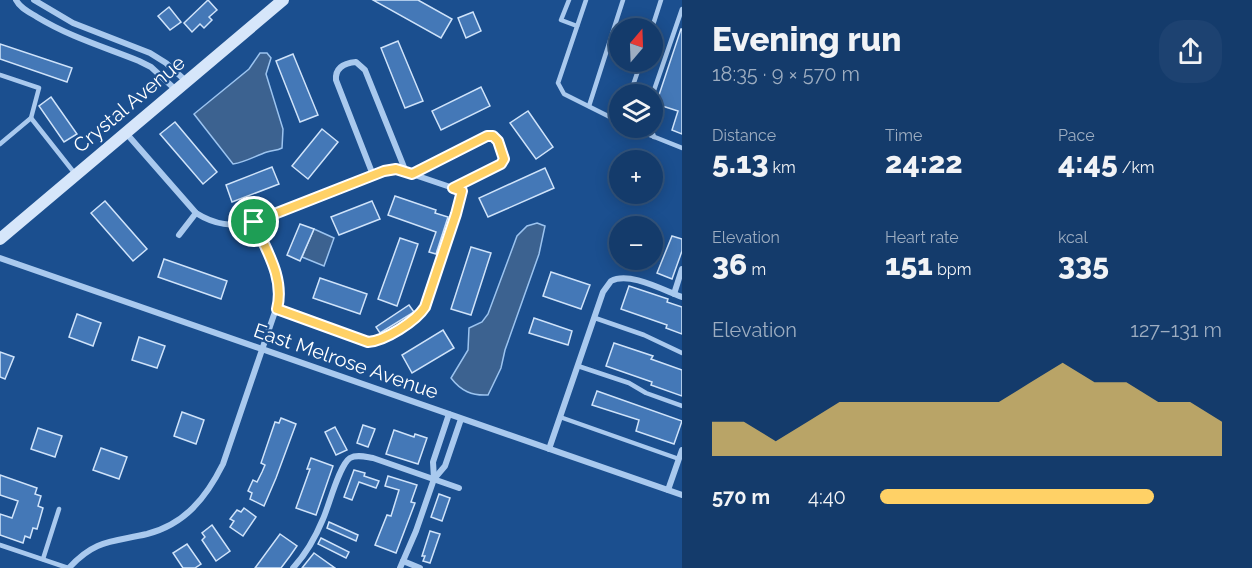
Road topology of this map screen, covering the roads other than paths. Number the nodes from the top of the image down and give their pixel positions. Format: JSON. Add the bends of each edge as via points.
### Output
{"nodes":[{"id":1,"x":16,"y":0,"type":"edge"},
{"id":2,"x":34,"y":0,"type":"edge"},
{"id":3,"x":284,"y":0,"type":"edge"},
{"id":4,"x":569,"y":0,"type":"edge"},
{"id":5,"x":586,"y":0,"type":"edge"},
{"id":6,"x":623,"y":0,"type":"edge"},
{"id":7,"x":661,"y":0,"type":"edge"},
{"id":8,"x":682,"y":9,"type":"edge"},
{"id":9,"x":655,"y":18,"type":"edge"},
{"id":10,"x":577,"y":26,"type":"junction"},
{"id":11,"x":99,"y":34,"type":"junction"},
{"id":12,"x":88,"y":43,"type":"junction"},
{"id":13,"x":0,"y":75,"type":"edge"},
{"id":14,"x":187,"y":81,"type":"junction"},
{"id":15,"x":656,"y":84,"type":"edge"},
{"id":16,"x":176,"y":90,"type":"junction"},
{"id":17,"x":590,"y":106,"type":"junction"},
{"id":18,"x":609,"y":116,"type":"edge"},
{"id":19,"x":31,"y":118,"type":"junction"},
{"id":20,"x":126,"y":133,"type":"junction"},
{"id":21,"x":657,"y":138,"type":"edge"},
{"id":22,"x":0,"y":144,"type":"edge"},
{"id":23,"x":682,"y":148,"type":"edge"},
{"id":24,"x":409,"y":173,"type":"junction"},
{"id":25,"x":76,"y":175,"type":"junction"},
{"id":26,"x":373,"y":175,"type":"junction"},
{"id":27,"x":453,"y":188,"type":"junction"},
{"id":28,"x":196,"y":213,"type":"junction"},
{"id":29,"x":254,"y":222,"type":"junction"},
{"id":30,"x":179,"y":235,"type":"dead end"},
{"id":31,"x":0,"y":239,"type":"edge"},
{"id":32,"x":0,"y":258,"type":"edge"},
{"id":33,"x":682,"y":269,"type":"edge"},
{"id":34,"x":674,"y":294,"type":"junction"},
{"id":35,"x":682,"y":297,"type":"edge"},
{"id":36,"x":277,"y":309,"type":"junction"},
{"id":37,"x":594,"y":318,"type":"junction"},
{"id":38,"x":262,"y":350,"type":"junction"},
{"id":39,"x":682,"y":353,"type":"edge"},
{"id":40,"x":578,"y":366,"type":"junction"},
{"id":41,"x":682,"y":406,"type":"edge"},
{"id":42,"x":449,"y":414,"type":"junction"},
{"id":43,"x":560,"y":417,"type":"junction"},
{"id":44,"x":461,"y":419,"type":"junction"},
{"id":45,"x":549,"y":449,"type":"junction"},
{"id":46,"x":682,"y":450,"type":"edge"},
{"id":47,"x":679,"y":459,"type":"junction"},
{"id":48,"x":434,"y":479,"type":"junction"},
{"id":49,"x":459,"y":488,"type":"dead end"},
{"id":50,"x":668,"y":490,"type":"junction"},
{"id":51,"x":682,"y":495,"type":"edge"},
{"id":52,"x":58,"y":509,"type":"dead end"},
{"id":53,"x":0,"y":545,"type":"edge"},
{"id":54,"x":43,"y":559,"type":"junction"},
{"id":55,"x":403,"y":561,"type":"junction"},
{"id":56,"x":68,"y":568,"type":"edge"},
{"id":57,"x":293,"y":568,"type":"edge"},
{"id":58,"x":400,"y":568,"type":"edge"},
{"id":59,"x":420,"y":568,"type":"edge"}],
"edges":[{"from":1,"to":12,"type":"street","via":[[49,25]]},
{"from":2,"to":11,"type":"street"},
{"from":3,"to":14,"type":"street","name":"Crystal Avenue"},
{"from":4,"to":10,"type":"lane","via":[[561,20]]},
{"from":5,"to":10,"type":"lane"},
{"from":6,"to":17,"type":"lane"},
{"from":7,"to":9,"type":"lane"},
{"from":8,"to":15,"type":"lane"},
{"from":10,"to":17,"type":"lane","via":[[558,83],[564,94]]},
{"from":11,"to":12,"type":"street"},
{"from":11,"to":14,"type":"street","via":[[150,53]]},
{"from":12,"to":16,"type":"street","via":[[151,67]]},
{"from":13,"to":19,"type":"lane","via":[[39,88]]},
{"from":14,"to":16,"type":"street","name":"Crystal Avenue"},
{"from":16,"to":20,"type":"street","name":"Crystal Avenue"},
{"from":17,"to":18,"type":"lane"},
{"from":19,"to":22,"type":"lane"},
{"from":19,"to":25,"type":"lane"},
{"from":20,"to":25,"type":"street","name":"Crystal Avenue"},
{"from":20,"to":28,"type":"street"},
{"from":21,"to":23,"type":"lane"},
{"from":24,"to":26,"type":"street","via":[[390,169]]},
{"from":24,"to":26,"type":"street","via":[[365,70],[356,62],[350,63],[338,68],[336,80]]},
{"from":24,"to":27,"type":"street"},
{"from":24,"to":27,"type":"street","via":[[493,136],[503,153],[501,164]]},
{"from":25,"to":31,"type":"street","name":"Crystal Avenue"},
{"from":26,"to":29,"type":"street"},
{"from":27,"to":36,"type":"street","via":[[462,191],[456,214],[425,307],[418,316],[374,342]]},
{"from":28,"to":29,"type":"street","via":[[226,225]]},
{"from":28,"to":30,"type":"street"},
{"from":29,"to":36,"type":"street","via":[[280,284]]},
{"from":32,"to":38,"type":"street","name":"East Melrose Avenue"},
{"from":33,"to":34,"type":"street"},
{"from":34,"to":35,"type":"street"},
{"from":34,"to":37,"type":"street","via":[[632,279],[616,278],[607,285]]},
{"from":36,"to":38,"type":"street"},
{"from":37,"to":39,"type":"lane"},
{"from":37,"to":40,"type":"street"},
{"from":38,"to":42,"type":"street","name":"East Melrose Avenue"},
{"from":38,"to":56,"type":"street","via":[[223,464],[204,497],[167,527],[98,545]]},
{"from":40,"to":41,"type":"lane"},
{"from":40,"to":43,"type":"street"},
{"from":42,"to":44,"type":"street","name":"East Melrose Avenue"},
{"from":42,"to":48,"type":"street","via":[[433,462]]},
{"from":43,"to":45,"type":"street"},
{"from":43,"to":47,"type":"lane"},
{"from":44,"to":45,"type":"street","name":"East Melrose Avenue"},
{"from":44,"to":48,"type":"street","via":[[445,466]]},
{"from":45,"to":50,"type":"street","name":"East Melrose Avenue"},
{"from":46,"to":47,"type":"street"},
{"from":47,"to":50,"type":"street"},
{"from":48,"to":49,"type":"street"},
{"from":48,"to":55,"type":"street"},
{"from":48,"to":57,"type":"street","via":[[373,458],[350,458],[323,520]]},
{"from":50,"to":51,"type":"street","name":"East Melrose Avenue"},
{"from":52,"to":54,"type":"lane"},
{"from":53,"to":54,"type":"lane"},
{"from":54,"to":56,"type":"lane"},
{"from":55,"to":58,"type":"street"},
{"from":55,"to":59,"type":"street"}]}
